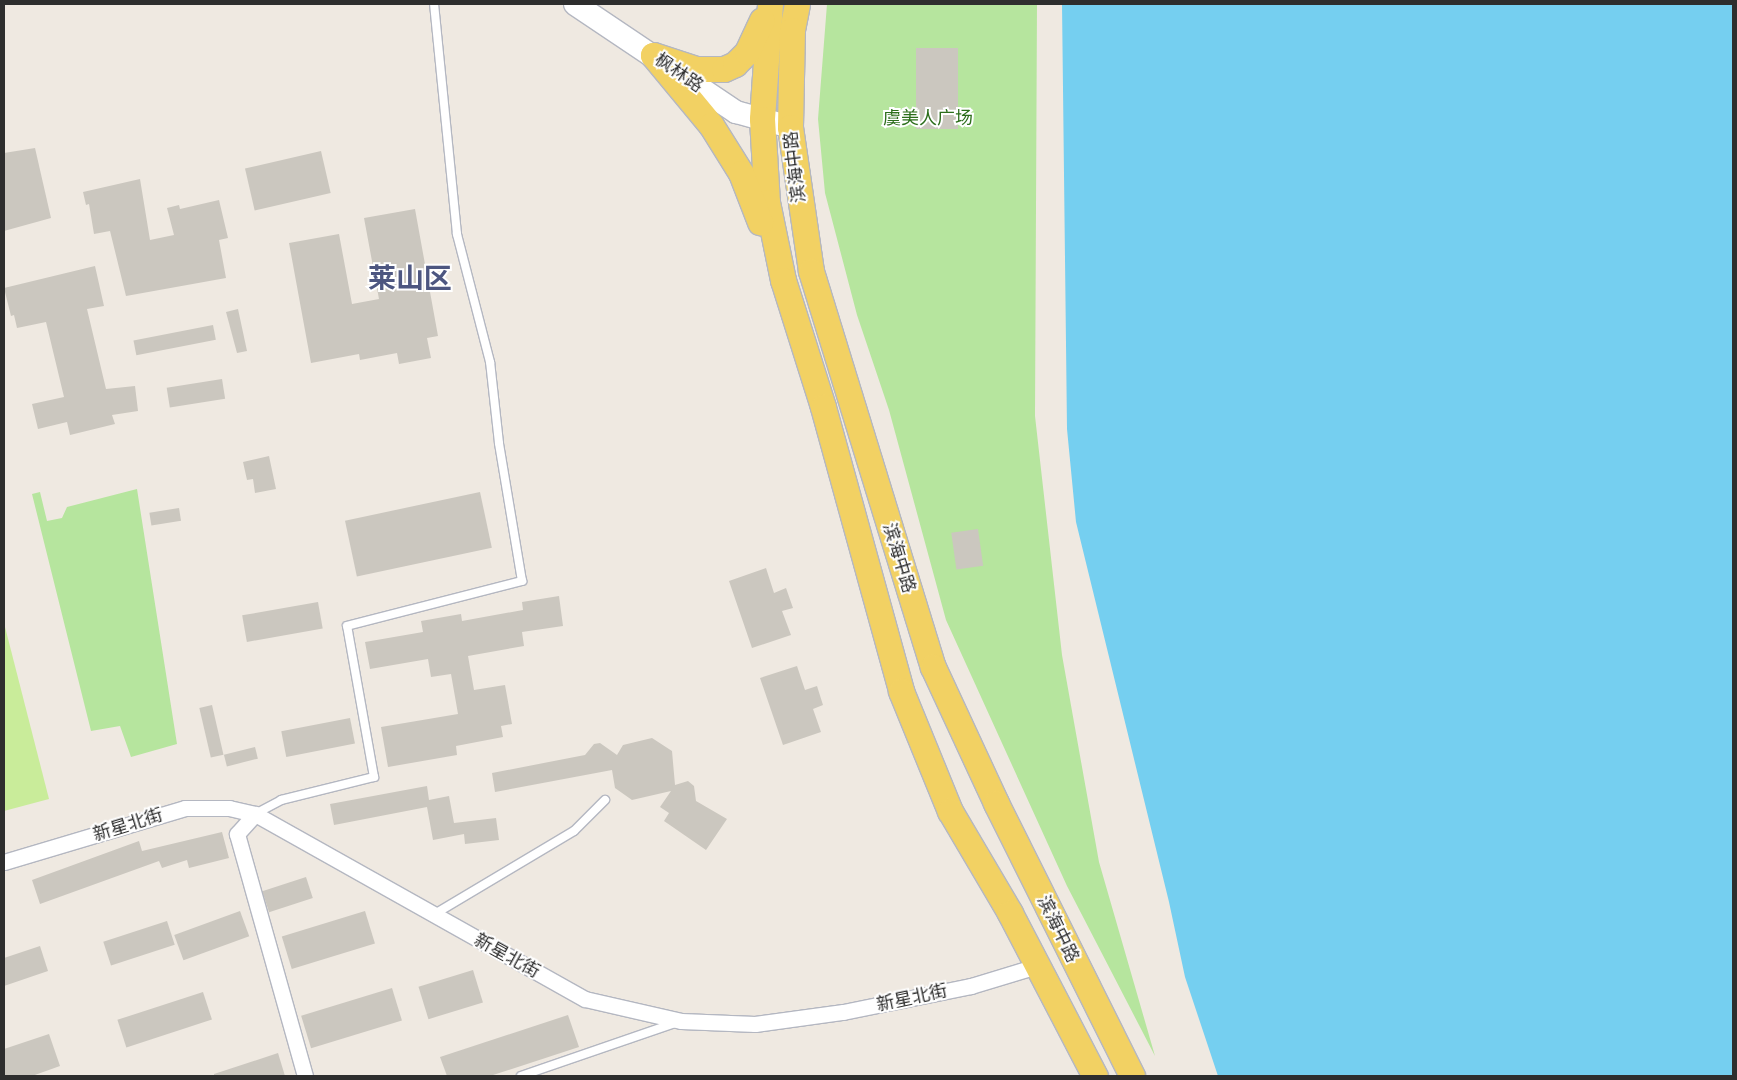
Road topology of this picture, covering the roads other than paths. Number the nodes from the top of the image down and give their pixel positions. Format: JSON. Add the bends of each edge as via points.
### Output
{"nodes":[{"id":1,"x":434,"y":4,"type":"edge"},
{"id":2,"x":575,"y":4,"type":"edge"},
{"id":3,"x":768,"y":4,"type":"edge"},
{"id":4,"x":797,"y":4,"type":"edge"},
{"id":5,"x":653,"y":55,"type":"junction"},
{"id":6,"x":762,"y":120,"type":"junction"},
{"id":7,"x":790,"y":127,"type":"junction"},
{"id":8,"x":783,"y":280,"type":"junction"},
{"id":9,"x":605,"y":800,"type":"dead end"},
{"id":10,"x":255,"y":814,"type":"junction"},
{"id":11,"x":4,"y":862,"type":"edge"},
{"id":12,"x":433,"y":915,"type":"junction"},
{"id":13,"x":1037,"y":966,"type":"junction"},
{"id":14,"x":682,"y":1021,"type":"junction"},
{"id":15,"x":305,"y":1076,"type":"edge"},
{"id":16,"x":520,"y":1076,"type":"edge"},
{"id":17,"x":1096,"y":1076,"type":"edge"},
{"id":18,"x":1132,"y":1076,"type":"edge"}],
"edges":[{"from":1,"to":10,"type":"lane","via":[[457,234],[490,362],[499,444],[522,581],[347,626],[374,777],[281,800]]},
{"from":2,"to":5,"type":"street","name":"枫林路"},
{"from":3,"to":5,"type":"main road","via":[[747,52],[735,64],[724,69],[696,69]]},
{"from":3,"to":6,"type":"main road","name":"滨海中路"},
{"from":4,"to":7,"type":"main road","name":"滨海中路","via":[[792,30]]},
{"from":5,"to":6,"type":"street","name":"枫林路","via":[[736,112]]},
{"from":5,"to":8,"type":"main road","via":[[711,125],[741,173]]},
{"from":6,"to":7,"type":"street","name":"枫林路"},
{"from":6,"to":8,"type":"main road","name":"滨海中路","via":[[767,202]]},
{"from":7,"to":18,"type":"main road","name":"滨海中路","via":[[811,271],[933,667]]},
{"from":8,"to":13,"type":"main road","name":"滨海中路","via":[[824,407],[901,691],[950,811]]},
{"from":9,"to":12,"type":"lane","via":[[574,831]]},
{"from":10,"to":11,"type":"street","name":"新星北街","via":[[229,808],[185,808]]},
{"from":10,"to":12,"type":"street","name":"新星北街"},
{"from":10,"to":15,"type":"street","via":[[237,834]]},
{"from":12,"to":14,"type":"street","name":"新星北街","via":[[585,999]]},
{"from":13,"to":14,"type":"street","name":"新星北街","via":[[972,986],[843,1012],[755,1024]]},
{"from":13,"to":17,"type":"main road","name":"滨海中路"},
{"from":14,"to":16,"type":"lane"}]}
